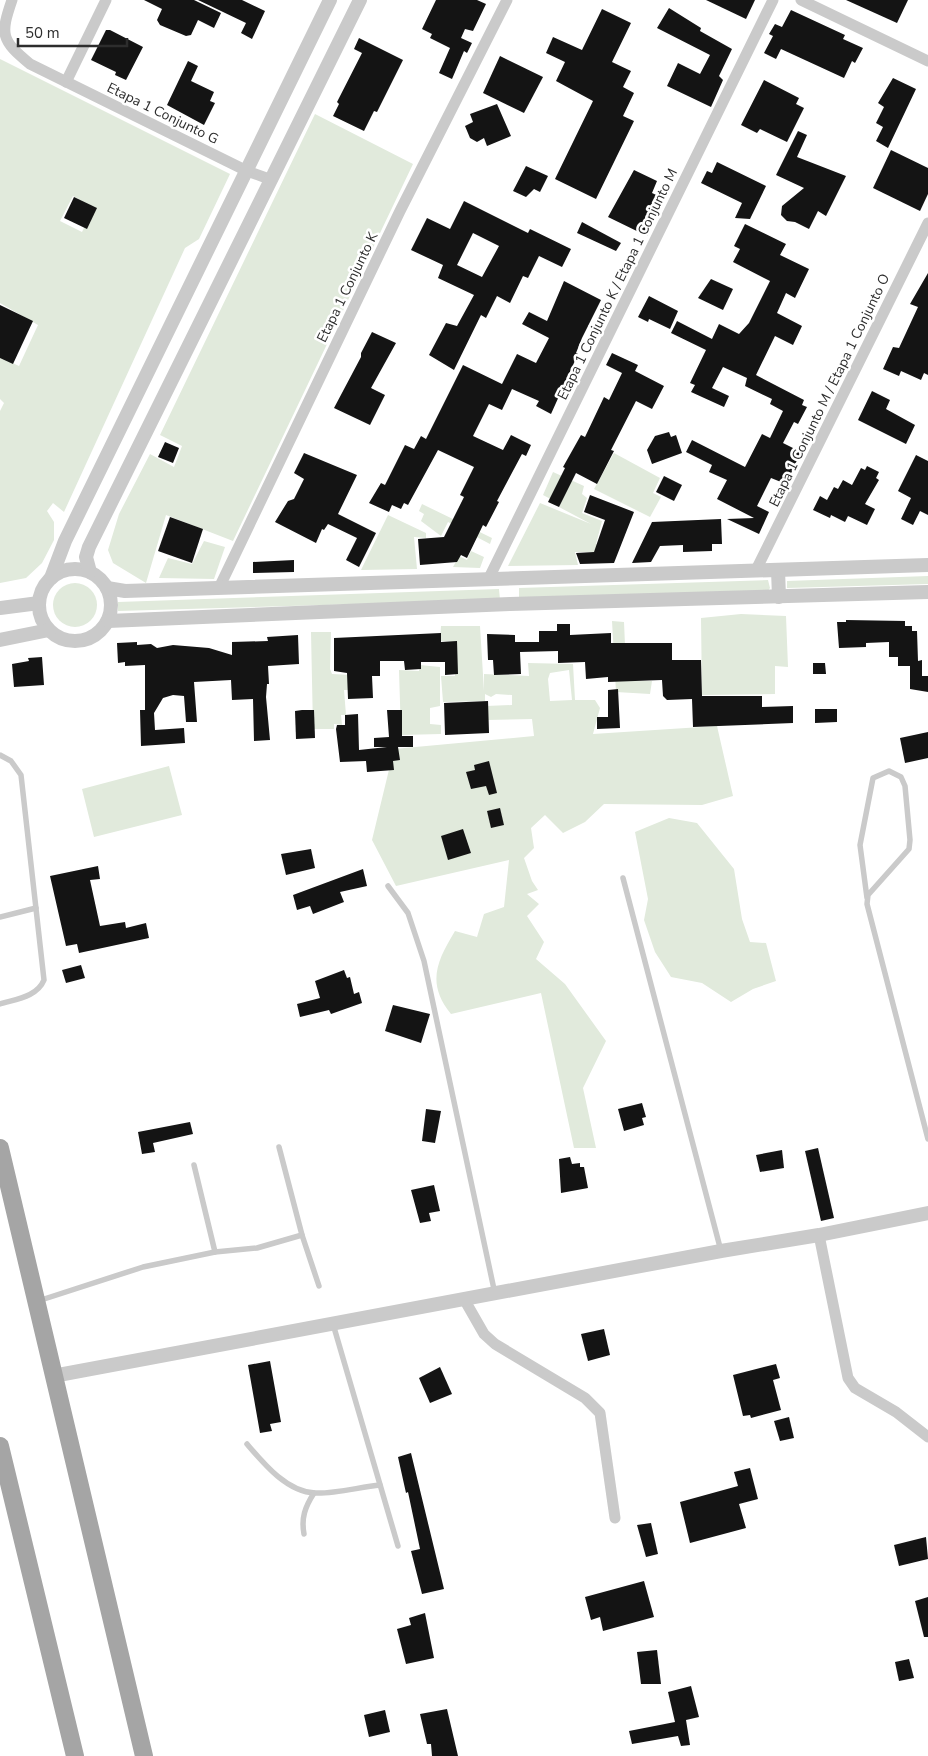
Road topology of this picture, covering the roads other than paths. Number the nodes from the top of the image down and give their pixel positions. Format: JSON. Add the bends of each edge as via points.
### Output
{"nodes":[{"id":1,"x":12,"y":0,"type":"edge"},
{"id":2,"x":106,"y":0,"type":"edge"},
{"id":3,"x":330,"y":0,"type":"edge"},
{"id":4,"x":360,"y":0,"type":"edge"},
{"id":5,"x":507,"y":0,"type":"edge"},
{"id":6,"x":773,"y":0,"type":"edge"},
{"id":7,"x":801,"y":0,"type":"edge"},
{"id":8,"x":928,"y":61,"type":"edge"},
{"id":9,"x":66,"y":82,"type":"junction"},
{"id":10,"x":246,"y":171,"type":"junction"},
{"id":11,"x":272,"y":180,"type":"junction"},
{"id":12,"x":928,"y":223,"type":"edge"},
{"id":13,"x":928,"y":565,"type":"edge"},
{"id":14,"x":756,"y":570,"type":"junction"},
{"id":15,"x":778,"y":570,"type":"junction"},
{"id":16,"x":90,"y":572,"type":"junction"},
{"id":17,"x":51,"y":578,"type":"junction"},
{"id":18,"x":488,"y":580,"type":"junction"},
{"id":19,"x":510,"y":580,"type":"junction"},
{"id":20,"x":107,"y":588,"type":"junction"},
{"id":21,"x":219,"y":588,"type":"junction"},
{"id":22,"x":928,"y":592,"type":"edge"},
{"id":23,"x":780,"y":596,"type":"junction"},
{"id":24,"x":39,"y":603,"type":"junction"},
{"id":25,"x":510,"y":604,"type":"junction"},
{"id":26,"x":0,"y":608,"type":"edge"},
{"id":27,"x":108,"y":621,"type":"junction"},
{"id":28,"x":49,"y":630,"type":"junction"},
{"id":29,"x":0,"y":640,"type":"edge"},
{"id":30,"x":0,"y":755,"type":"edge"},
{"id":31,"x":623,"y":878,"type":"dead end"},
{"id":32,"x":388,"y":886,"type":"dead end"},
{"id":33,"x":867,"y":898,"type":"junction"},
{"id":34,"x":36,"y":908,"type":"junction"},
{"id":35,"x":0,"y":917,"type":"edge"},
{"id":36,"x":0,"y":1004,"type":"edge"},
{"id":37,"x":928,"y":1139,"type":"edge"},
{"id":38,"x":279,"y":1147,"type":"dead end"},
{"id":39,"x":0,"y":1148,"type":"edge"},
{"id":40,"x":194,"y":1165,"type":"dead end"},
{"id":41,"x":928,"y":1213,"type":"edge"},
{"id":42,"x":302,"y":1235,"type":"junction"},
{"id":43,"x":819,"y":1236,"type":"junction"},
{"id":44,"x":721,"y":1251,"type":"junction"},
{"id":45,"x":215,"y":1252,"type":"junction"},
{"id":46,"x":319,"y":1286,"type":"dead end"},
{"id":47,"x":496,"y":1294,"type":"junction"},
{"id":48,"x":464,"y":1300,"type":"junction"},
{"id":49,"x":36,"y":1302,"type":"junction"},
{"id":50,"x":333,"y":1324,"type":"junction"},
{"id":51,"x":53,"y":1376,"type":"junction"},
{"id":52,"x":928,"y":1437,"type":"edge"},
{"id":53,"x":247,"y":1444,"type":"dead end"},
{"id":54,"x":0,"y":1446,"type":"edge"},
{"id":55,"x":380,"y":1485,"type":"junction"},
{"id":56,"x":314,"y":1493,"type":"junction"},
{"id":57,"x":615,"y":1518,"type":"dead end"},
{"id":58,"x":304,"y":1534,"type":"dead end"},
{"id":59,"x":398,"y":1546,"type":"dead end"},
{"id":60,"x":75,"y":1756,"type":"edge"},
{"id":61,"x":144,"y":1756,"type":"edge"}],
"edges":[{"from":1,"to":9,"type":"street","name":"Etapa 1 Conjunto G","via":[[3,25],[11,47],[30,64]]},
{"from":2,"to":9,"type":"street"},
{"from":3,"to":10,"type":"street"},
{"from":4,"to":11,"type":"street"},
{"from":5,"to":21,"type":"street","name":"Etapa 1 Conjunto K","via":[[400,211]]},
{"from":6,"to":18,"type":"street","name":"Etapa 1 Conjunto K / Etapa 1 Conjunto M"},
{"from":7,"to":8,"type":"street"},
{"from":9,"to":10,"type":"street","name":"Etapa 1 Conjunto G"},
{"from":10,"to":11,"type":"street","name":"Etapa 1 Conjunto G"},
{"from":10,"to":17,"type":"street","via":[[65,540]]},
{"from":11,"to":16,"type":"street","via":[[89,547],[86,557]]},
{"from":12,"to":14,"type":"street","name":"Etapa 1 Conjunto M / Etapa 1 Conjunto O"},
{"from":13,"to":15,"type":"street"},
{"from":14,"to":15,"type":"street"},
{"from":14,"to":19,"type":"street"},
{"from":15,"to":23,"type":"street"},
{"from":16,"to":17,"type":"street","via":[[70,570]]},
{"from":16,"to":20,"type":"street"},
{"from":17,"to":24,"type":"street","via":[[42,589]]},
{"from":18,"to":19,"type":"street"},
{"from":18,"to":21,"type":"street"},
{"from":19,"to":25,"type":"street"},
{"from":20,"to":21,"type":"street","via":[[125,592]]},
{"from":20,"to":27,"type":"street","via":[[111,610]]},
{"from":22,"to":23,"type":"street"},
{"from":23,"to":25,"type":"street"},
{"from":24,"to":26,"type":"street"},
{"from":24,"to":28,"type":"street","via":[[41,617]]},
{"from":25,"to":27,"type":"street"},
{"from":27,"to":28,"type":"street","via":[[93,636],[74,641],[60,638]]},
{"from":28,"to":29,"type":"street"},
{"from":30,"to":34,"type":"lane","via":[[11,762],[21,775]]},
{"from":31,"to":44,"type":"lane"},
{"from":32,"to":47,"type":"lane","via":[[408,913],[424,961]]},
{"from":33,"to":33,"type":"lane","via":[[910,845],[905,786],[902,777],[889,771],[873,778],[860,845]]},
{"from":33,"to":37,"type":"lane"},
{"from":34,"to":35,"type":"lane"},
{"from":34,"to":36,"type":"lane","via":[[44,980],[32,994]]},
{"from":38,"to":42,"type":"lane"},
{"from":39,"to":49,"type":"main road"},
{"from":40,"to":45,"type":"lane"},
{"from":41,"to":43,"type":"street"},
{"from":42,"to":45,"type":"lane","via":[[257,1248]]},
{"from":42,"to":46,"type":"lane"},
{"from":43,"to":44,"type":"street"},
{"from":43,"to":52,"type":"street","via":[[848,1378],[855,1388],[896,1412]]},
{"from":44,"to":47,"type":"street"},
{"from":45,"to":49,"type":"lane","via":[[143,1267]]},
{"from":47,"to":48,"type":"street"},
{"from":48,"to":50,"type":"street"},
{"from":48,"to":57,"type":"street","via":[[490,1339],[585,1398],[600,1413]]},
{"from":49,"to":51,"type":"main road"},
{"from":50,"to":51,"type":"street"},
{"from":50,"to":55,"type":"lane"},
{"from":51,"to":61,"type":"main road"},
{"from":53,"to":56,"type":"lane","via":[[264,1465],[292,1486]]},
{"from":54,"to":60,"type":"main road"},
{"from":55,"to":56,"type":"lane"},
{"from":55,"to":59,"type":"lane"},
{"from":56,"to":58,"type":"lane","via":[[305,1508]]}]}
